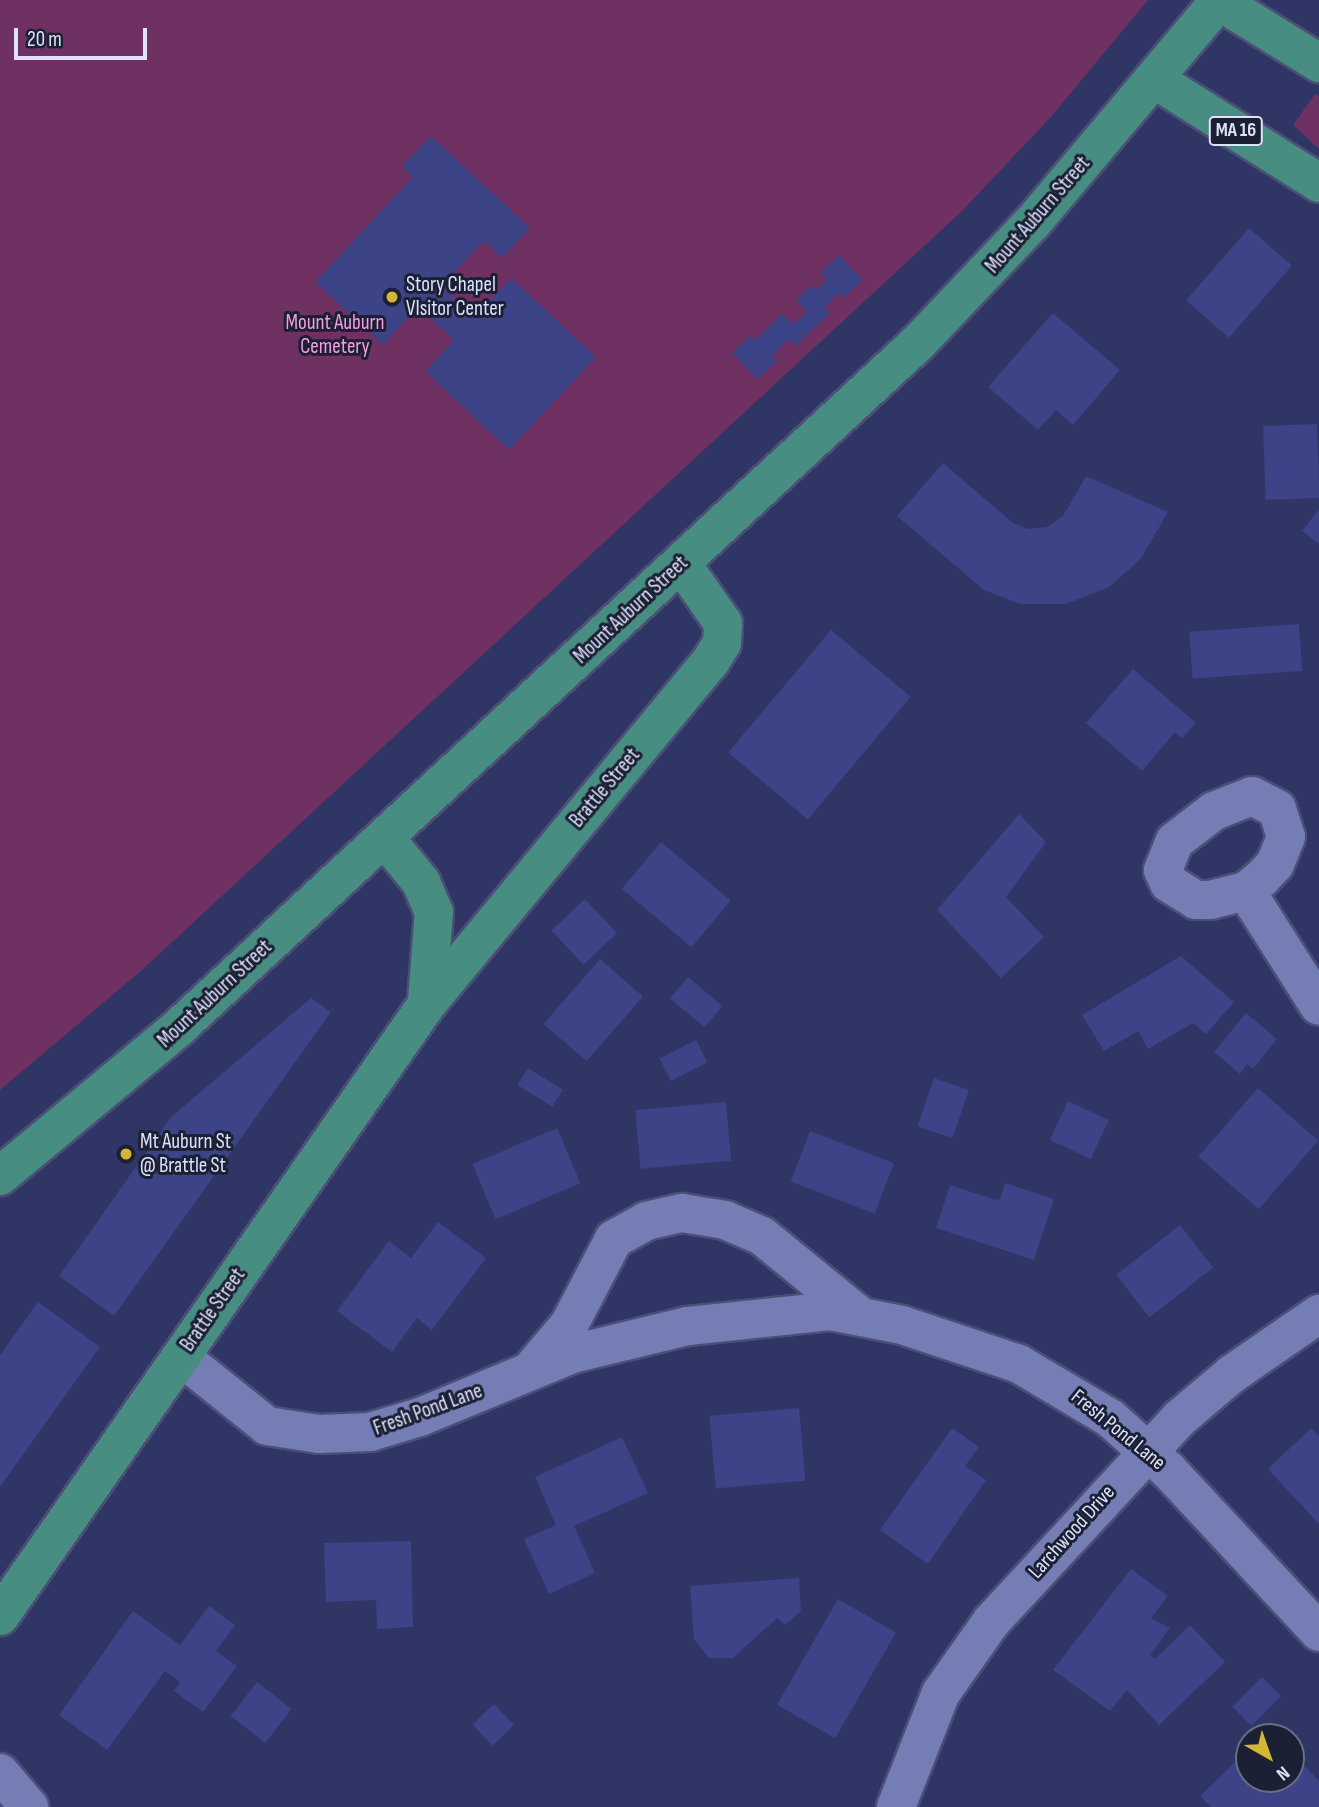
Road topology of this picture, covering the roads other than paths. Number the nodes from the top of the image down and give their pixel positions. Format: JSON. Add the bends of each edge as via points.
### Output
{"nodes":[{"id":1,"x":1220,"y":1,"type":"edge"},
{"id":2,"x":1319,"y":63,"type":"edge"},
{"id":3,"x":1154,"y":79,"type":"junction"},
{"id":4,"x":1319,"y":183,"type":"edge"},
{"id":5,"x":681,"y":563,"type":"junction"},
{"id":6,"x":385,"y":838,"type":"junction"},
{"id":7,"x":1246,"y":891,"type":"dead end"},
{"id":8,"x":426,"y":1004,"type":"junction"},
{"id":9,"x":1319,"y":1006,"type":"edge"},
{"id":10,"x":0,"y":1176,"type":"edge"},
{"id":11,"x":1319,"y":1314,"type":"edge"},
{"id":12,"x":860,"y":1317,"type":"junction"},
{"id":13,"x":181,"y":1357,"type":"junction"},
{"id":14,"x":529,"y":1371,"type":"junction"},
{"id":15,"x":1147,"y":1450,"type":"junction"},
{"id":16,"x":0,"y":1616,"type":"edge"},
{"id":17,"x":1319,"y":1632,"type":"edge"},
{"id":18,"x":0,"y":1773,"type":"edge"},
{"id":19,"x":29,"y":1807,"type":"edge"},
{"id":20,"x":896,"y":1807,"type":"edge"}],
"edges":[{"from":1,"to":2,"type":"main road"},
{"from":1,"to":3,"type":"main road","name":"Mount Auburn Street"},
{"from":3,"to":4,"type":"main road","number":"MA 16"},
{"from":3,"to":5,"type":"main road","name":"Mount Auburn Street","via":[[965,296]]},
{"from":5,"to":6,"type":"main road","name":"Mount Auburn Street"},
{"from":5,"to":8,"type":"main road","name":"Brattle Street","via":[[723,624],[719,649]]},
{"from":6,"to":8,"type":"main road","name":"Brattle Street","via":[[421,882],[434,912]]},
{"from":6,"to":10,"type":"main road","name":"Mount Auburn Street","via":[[119,1081]]},
{"from":7,"to":9,"type":"street"},
{"from":8,"to":13,"type":"main road","name":"Brattle Street"},
{"from":11,"to":15,"type":"street","name":"Larchwood Drive","via":[[1232,1374]]},
{"from":12,"to":14,"type":"street","name":"Fresh Pond Lane","via":[[830,1311],[688,1326],[572,1354]]},
{"from":12,"to":14,"type":"street","name":"Fresh Pond Lane","via":[[762,1236],[725,1220],[682,1213],[646,1221],[614,1239],[569,1325]]},
{"from":12,"to":15,"type":"street","name":"Fresh Pond Lane","via":[[931,1333],[1019,1364],[1075,1394]]},
{"from":13,"to":14,"type":"street","name":"Fresh Pond Lane","via":[[268,1426],[319,1434],[370,1432],[420,1417]]},
{"from":13,"to":16,"type":"main road","name":"Brattle Street"},
{"from":15,"to":17,"type":"street","name":"Fresh Pond Lane"},
{"from":15,"to":20,"type":"street","name":"Larchwood Drive","via":[[964,1657],[921,1737]]},
{"from":18,"to":19,"type":"street"}]}
